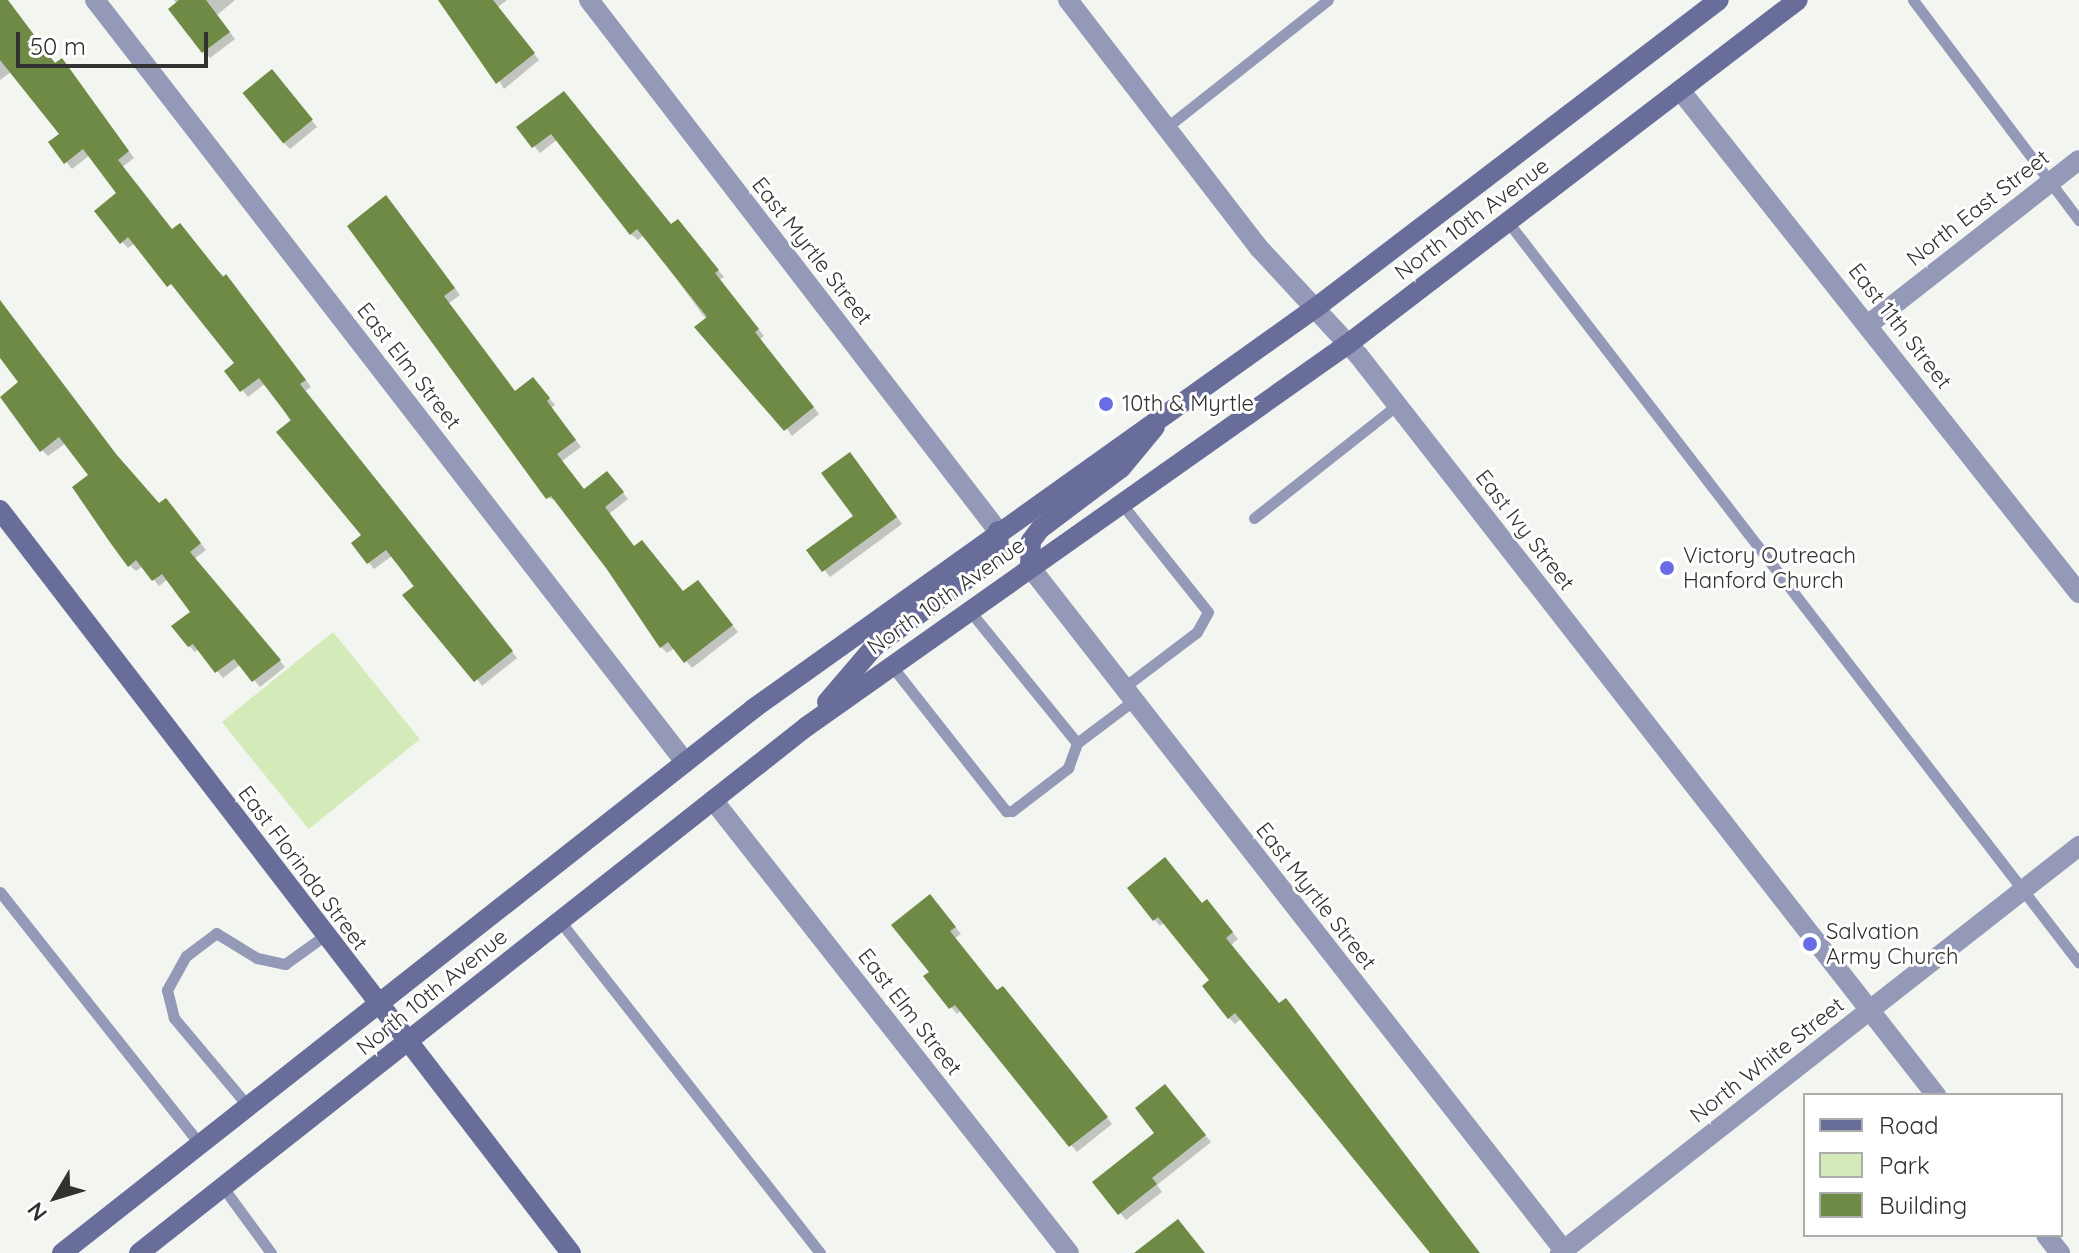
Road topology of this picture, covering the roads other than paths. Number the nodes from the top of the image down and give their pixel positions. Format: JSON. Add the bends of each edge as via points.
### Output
{"nodes":[{"id":1,"x":95,"y":0,"type":"edge"},
{"id":2,"x":589,"y":0,"type":"edge"},
{"id":3,"x":1068,"y":0,"type":"edge"},
{"id":4,"x":1328,"y":0,"type":"edge"},
{"id":5,"x":1719,"y":0,"type":"edge"},
{"id":6,"x":1913,"y":0,"type":"edge"},
{"id":7,"x":1791,"y":3,"type":"edge"},
{"id":8,"x":1680,"y":90,"type":"junction"},
{"id":9,"x":1167,"y":127,"type":"junction"},
{"id":10,"x":2079,"y":160,"type":"edge"},
{"id":11,"x":2050,"y":183,"type":"junction"},
{"id":12,"x":2079,"y":220,"type":"edge"},
{"id":13,"x":1508,"y":222,"type":"junction"},
{"id":14,"x":1318,"y":306,"type":"junction"},
{"id":15,"x":1869,"y":324,"type":"junction"},
{"id":16,"x":1348,"y":344,"type":"junction"},
{"id":17,"x":1397,"y":405,"type":"junction"},
{"id":18,"x":1165,"y":414,"type":"junction"},
{"id":19,"x":1121,"y":503,"type":"junction"},
{"id":20,"x":0,"y":510,"type":"edge"},
{"id":21,"x":1254,"y":518,"type":"dead end"},
{"id":22,"x":998,"y":531,"type":"junction"},
{"id":23,"x":1030,"y":567,"type":"junction"},
{"id":24,"x":2079,"y":593,"type":"edge"},
{"id":25,"x":968,"y":609,"type":"junction"},
{"id":26,"x":890,"y":664,"type":"junction"},
{"id":27,"x":1128,"y":695,"type":"junction"},
{"id":28,"x":806,"y":727,"type":"junction"},
{"id":29,"x":1077,"y":743,"type":"junction"},
{"id":30,"x":685,"y":762,"type":"junction"},
{"id":31,"x":713,"y":800,"type":"junction"},
{"id":32,"x":2079,"y":846,"type":"edge"},
{"id":33,"x":2022,"y":891,"type":"junction"},
{"id":34,"x":0,"y":892,"type":"edge"},
{"id":35,"x":559,"y":920,"type":"junction"},
{"id":36,"x":324,"y":936,"type":"junction"},
{"id":37,"x":2079,"y":963,"type":"edge"},
{"id":38,"x":377,"y":1004,"type":"junction"},
{"id":39,"x":1870,"y":1010,"type":"junction"},
{"id":40,"x":407,"y":1044,"type":"junction"},
{"id":41,"x":1934,"y":1093,"type":"edge"},
{"id":42,"x":247,"y":1105,"type":"junction"},
{"id":43,"x":199,"y":1143,"type":"junction"},
{"id":44,"x":222,"y":1186,"type":"junction"},
{"id":45,"x":2048,"y":1237,"type":"edge"},
{"id":46,"x":1563,"y":1252,"type":"edge"},
{"id":47,"x":62,"y":1253,"type":"edge"},
{"id":48,"x":139,"y":1253,"type":"edge"},
{"id":49,"x":271,"y":1253,"type":"edge"},
{"id":50,"x":571,"y":1253,"type":"edge"},
{"id":51,"x":820,"y":1253,"type":"edge"},
{"id":52,"x":1069,"y":1253,"type":"edge"},
{"id":53,"x":2060,"y":1253,"type":"edge"}],
"edges":[{"from":1,"to":30,"type":"street","name":"East Elm Street"},
{"from":2,"to":22,"type":"street","name":"East Myrtle Street"},
{"from":3,"to":9,"type":"street","name":"East Ivy Street"},
{"from":4,"to":9,"type":"lane"},
{"from":5,"to":14,"type":"main road","name":"North 10th Avenue"},
{"from":6,"to":11,"type":"lane"},
{"from":7,"to":8,"type":"main road","name":"North 10th Avenue"},
{"from":8,"to":13,"type":"main road","name":"North 10th Avenue"},
{"from":8,"to":15,"type":"street","name":"East 11th Street"},
{"from":9,"to":14,"type":"street","name":"East Ivy Street","via":[[1259,248]]},
{"from":10,"to":11,"type":"street","name":"North East Street"},
{"from":11,"to":12,"type":"lane"},
{"from":11,"to":15,"type":"street","name":"North East Street"},
{"from":13,"to":16,"type":"main road","name":"North 10th Avenue"},
{"from":13,"to":33,"type":"lane"},
{"from":14,"to":16,"type":"street","name":"East Ivy Street"},
{"from":14,"to":18,"type":"main road","name":"North 10th Avenue"},
{"from":15,"to":24,"type":"street","name":"East 11th Street"},
{"from":16,"to":17,"type":"street","name":"East Ivy Street"},
{"from":16,"to":19,"type":"main road","name":"North 10th Avenue"},
{"from":17,"to":21,"type":"lane"},
{"from":17,"to":39,"type":"street","name":"East Ivy Street"},
{"from":18,"to":22,"type":"main road","name":"North 10th Avenue"},
{"from":18,"to":23,"type":"main road","via":[[1121,468],[1040,529],[1031,541]]},
{"from":19,"to":23,"type":"main road","name":"North 10th Avenue"},
{"from":19,"to":27,"type":"lane","via":[[1208,612],[1197,632]]},
{"from":20,"to":36,"type":"main road","name":"East Florinda Street"},
{"from":22,"to":28,"type":"main road","via":[[999,550],[990,562],[874,647]]},
{"from":22,"to":30,"type":"main road","name":"North 10th Avenue"},
{"from":23,"to":25,"type":"main road","name":"North 10th Avenue"},
{"from":23,"to":27,"type":"street","name":"East Myrtle Street"},
{"from":25,"to":26,"type":"main road","name":"North 10th Avenue"},
{"from":25,"to":29,"type":"lane"},
{"from":26,"to":28,"type":"main road","name":"North 10th Avenue"},
{"from":26,"to":29,"type":"lane","via":[[1006,811],[1068,768]]},
{"from":27,"to":29,"type":"lane"},
{"from":27,"to":46,"type":"street","name":"East Myrtle Street"},
{"from":28,"to":31,"type":"main road","name":"North 10th Avenue"},
{"from":30,"to":38,"type":"main road","name":"North 10th Avenue"},
{"from":31,"to":35,"type":"main road","name":"North 10th Avenue"},
{"from":31,"to":52,"type":"street","name":"East Elm Street"},
{"from":32,"to":33,"type":"street","name":"North White Street"},
{"from":33,"to":37,"type":"lane"},
{"from":33,"to":39,"type":"street","name":"North White Street"},
{"from":34,"to":43,"type":"lane"},
{"from":35,"to":40,"type":"main road","name":"North 10th Avenue"},
{"from":35,"to":51,"type":"lane"},
{"from":36,"to":38,"type":"main road","name":"East Florinda Street"},
{"from":36,"to":42,"type":"lane","via":[[285,964],[257,958],[216,933],[186,956],[167,990],[174,1018]]},
{"from":38,"to":40,"type":"main road","name":"East Florinda Street"},
{"from":38,"to":42,"type":"main road","name":"North 10th Avenue"},
{"from":39,"to":41,"type":"street","name":"East Ivy Street"},
{"from":39,"to":46,"type":"street","name":"North White Street"},
{"from":40,"to":44,"type":"main road","name":"North 10th Avenue"},
{"from":40,"to":50,"type":"main road","name":"East Florinda Street"},
{"from":42,"to":43,"type":"main road","name":"North 10th Avenue"},
{"from":43,"to":47,"type":"main road","name":"North 10th Avenue"},
{"from":44,"to":48,"type":"main road","name":"North 10th Avenue"},
{"from":44,"to":49,"type":"lane"},
{"from":45,"to":53,"type":"street"}]}
